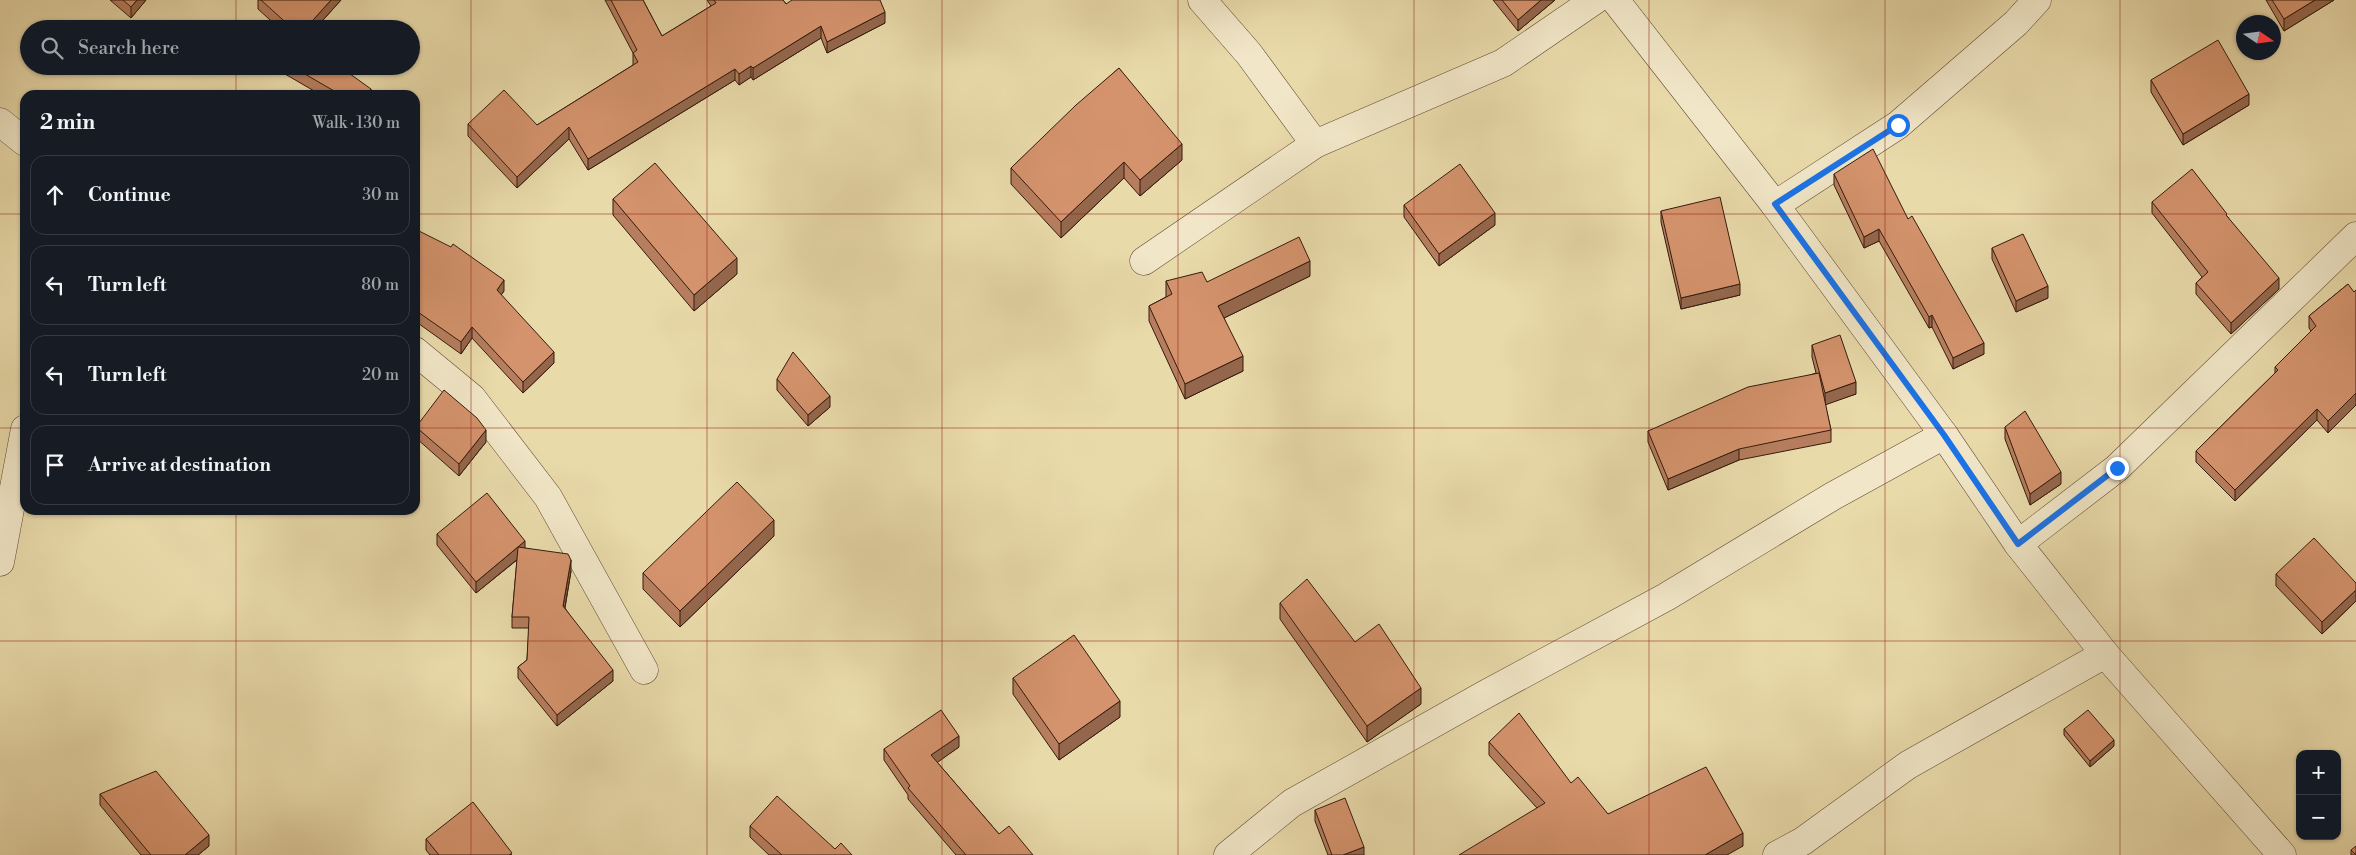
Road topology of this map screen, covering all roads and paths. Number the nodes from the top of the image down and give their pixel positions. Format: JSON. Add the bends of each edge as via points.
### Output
{"nodes":[{"id":1,"x":1202,"y":0,"type":"edge"},
{"id":2,"x":1595,"y":0,"type":"edge"},
{"id":3,"x":1615,"y":0,"type":"edge"},
{"id":4,"x":2038,"y":0,"type":"edge"},
{"id":5,"x":0,"y":122,"type":"edge"},
{"id":6,"x":20,"y":138,"type":"edge"},
{"id":7,"x":1315,"y":144,"type":"junction"},
{"id":8,"x":1775,"y":204,"type":"junction"},
{"id":9,"x":2356,"y":236,"type":"edge"},
{"id":10,"x":1144,"y":261,"type":"dead end"},
{"id":11,"x":420,"y":355,"type":"edge"},
{"id":12,"x":1944,"y":435,"type":"junction"},
{"id":13,"x":20,"y":455,"type":"edge"},
{"id":14,"x":2018,"y":544,"type":"junction"},
{"id":15,"x":0,"y":562,"type":"edge"},
{"id":16,"x":2105,"y":654,"type":"junction"},
{"id":17,"x":644,"y":670,"type":"dead end"},
{"id":18,"x":1228,"y":855,"type":"edge"},
{"id":19,"x":1777,"y":855,"type":"edge"},
{"id":20,"x":2282,"y":855,"type":"edge"}],
"edges":[{"from":1,"to":7,"type":"street","via":[[1249,54]]},
{"from":2,"to":7,"type":"street","via":[[1503,63]]},
{"from":3,"to":8,"type":"street"},
{"from":4,"to":8,"type":"street","via":[[2016,23],[1898,125]]},
{"from":5,"to":6,"type":"street"},
{"from":7,"to":10,"type":"street"},
{"from":8,"to":12,"type":"street"},
{"from":9,"to":14,"type":"street","via":[[2117,468]]},
{"from":11,"to":17,"type":"street","via":[[472,398],[548,497]]},
{"from":12,"to":14,"type":"street"},
{"from":12,"to":18,"type":"street","via":[[1833,496],[1666,597],[1292,803]]},
{"from":13,"to":15,"type":"street"},
{"from":14,"to":16,"type":"street"},
{"from":16,"to":19,"type":"street","via":[[1908,765],[1803,841]]},
{"from":16,"to":20,"type":"street"}]}
